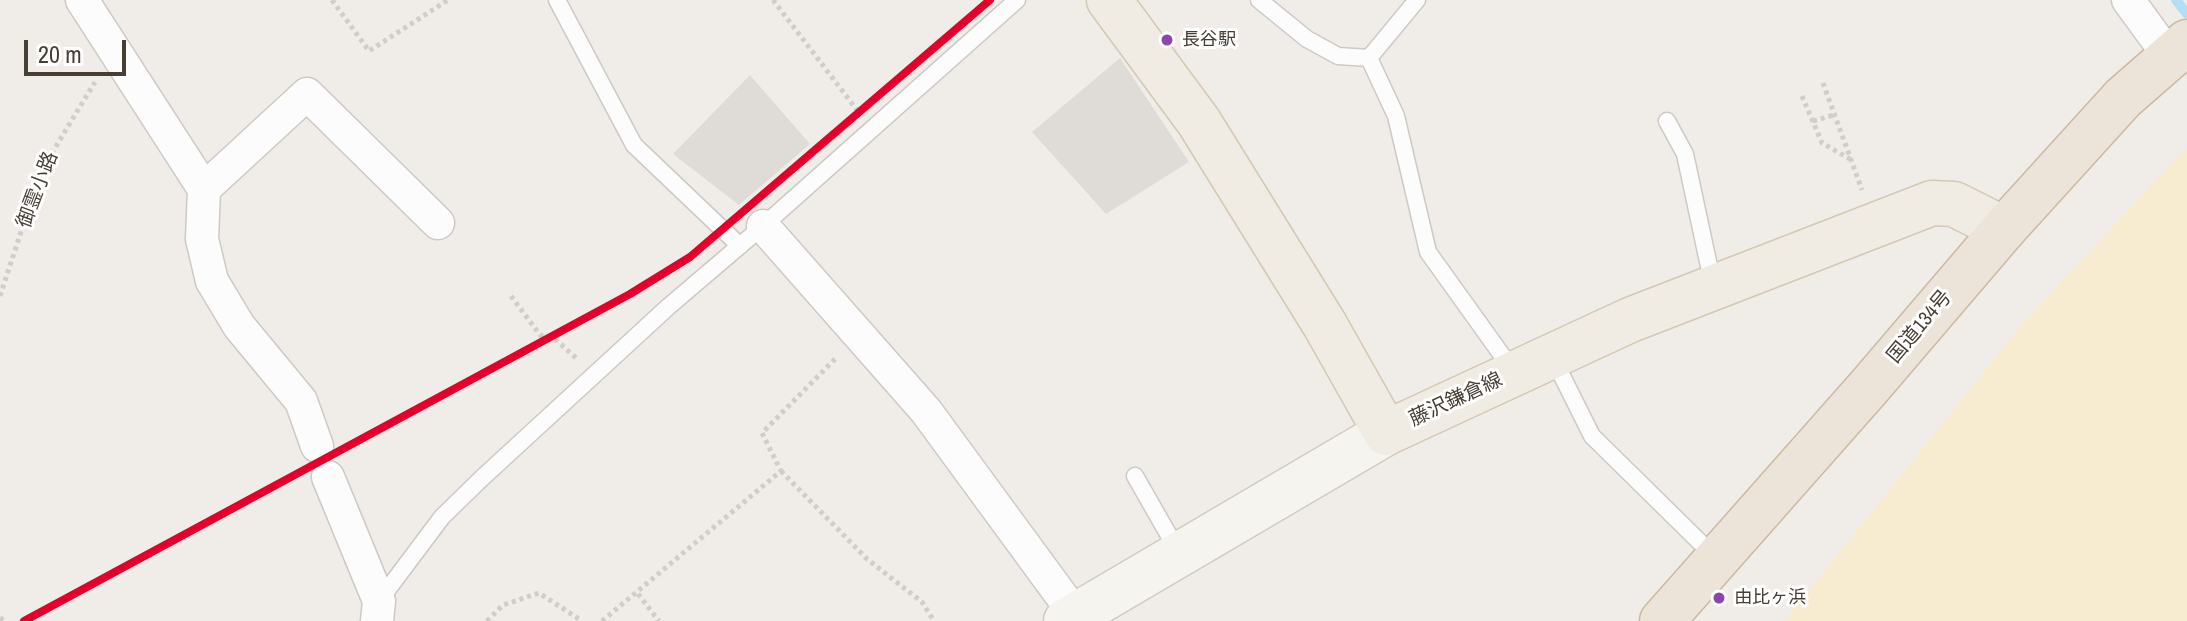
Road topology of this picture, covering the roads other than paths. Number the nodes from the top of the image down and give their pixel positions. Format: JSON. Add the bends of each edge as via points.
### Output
{"nodes":[{"id":1,"x":82,"y":0,"type":"edge"},
{"id":2,"x":557,"y":0,"type":"edge"},
{"id":3,"x":1017,"y":0,"type":"edge"},
{"id":4,"x":1109,"y":0,"type":"edge"},
{"id":5,"x":1259,"y":0,"type":"edge"},
{"id":6,"x":1417,"y":0,"type":"edge"},
{"id":7,"x":2128,"y":0,"type":"edge"},
{"id":8,"x":2178,"y":49,"type":"edge"},
{"id":9,"x":1369,"y":58,"type":"junction"},
{"id":10,"x":1667,"y":121,"type":"dead end"},
{"id":11,"x":204,"y":189,"type":"junction"},
{"id":12,"x":438,"y":223,"type":"dead end"},
{"id":13,"x":2004,"y":229,"type":"junction"},
{"id":14,"x":752,"y":236,"type":"junction"},
{"id":15,"x":1713,"y":287,"type":"junction"},
{"id":16,"x":1533,"y":364,"type":"junction"},
{"id":17,"x":1386,"y":433,"type":"junction"},
{"id":18,"x":317,"y":446,"type":"dead end"},
{"id":19,"x":1135,"y":476,"type":"dead end"},
{"id":20,"x":328,"y":477,"type":"dead end"},
{"id":21,"x":1180,"y":554,"type":"junction"},
{"id":22,"x":1718,"y":560,"type":"junction"},
{"id":23,"x":378,"y":611,"type":"edge"},
{"id":24,"x":1074,"y":619,"type":"edge"},
{"id":25,"x":1662,"y":621,"type":"edge"}],
"edges":[{"from":1,"to":11,"type":"street"},
{"from":2,"to":14,"type":"lane","via":[[634,145]]},
{"from":3,"to":14,"type":"lane"},
{"from":4,"to":17,"type":"main road","name":"藤沢鎌倉線","via":[[1207,136]]},
{"from":5,"to":9,"type":"lane","via":[[1307,39],[1338,56]]},
{"from":6,"to":9,"type":"lane"},
{"from":7,"to":8,"type":"street"},
{"from":8,"to":13,"type":"highway","name":"国道134号","via":[[2123,98]]},
{"from":9,"to":16,"type":"lane","via":[[1396,116],[1428,252]]},
{"from":10,"to":15,"type":"lane","via":[[1685,154]]},
{"from":11,"to":12,"type":"street","via":[[307,94]]},
{"from":11,"to":18,"type":"street","via":[[202,239],[212,281],[239,326],[301,401]]},
{"from":13,"to":15,"type":"main road","name":"藤沢鎌倉線","via":[[1954,204],[1932,203]]},
{"from":13,"to":22,"type":"highway","name":"国道134号"},
{"from":14,"to":23,"type":"lane","via":[[442,517]]},
{"from":14,"to":24,"type":"street","via":[[860,333],[926,411]]},
{"from":15,"to":16,"type":"main road","name":"藤沢鎌倉線"},
{"from":16,"to":17,"type":"main road","name":"藤沢鎌倉線"},
{"from":16,"to":22,"type":"lane","via":[[1592,436]]},
{"from":17,"to":21,"type":"street"},
{"from":19,"to":21,"type":"lane"},
{"from":20,"to":23,"type":"street"},
{"from":21,"to":24,"type":"street"},
{"from":22,"to":25,"type":"highway","name":"国道134号"}]}
